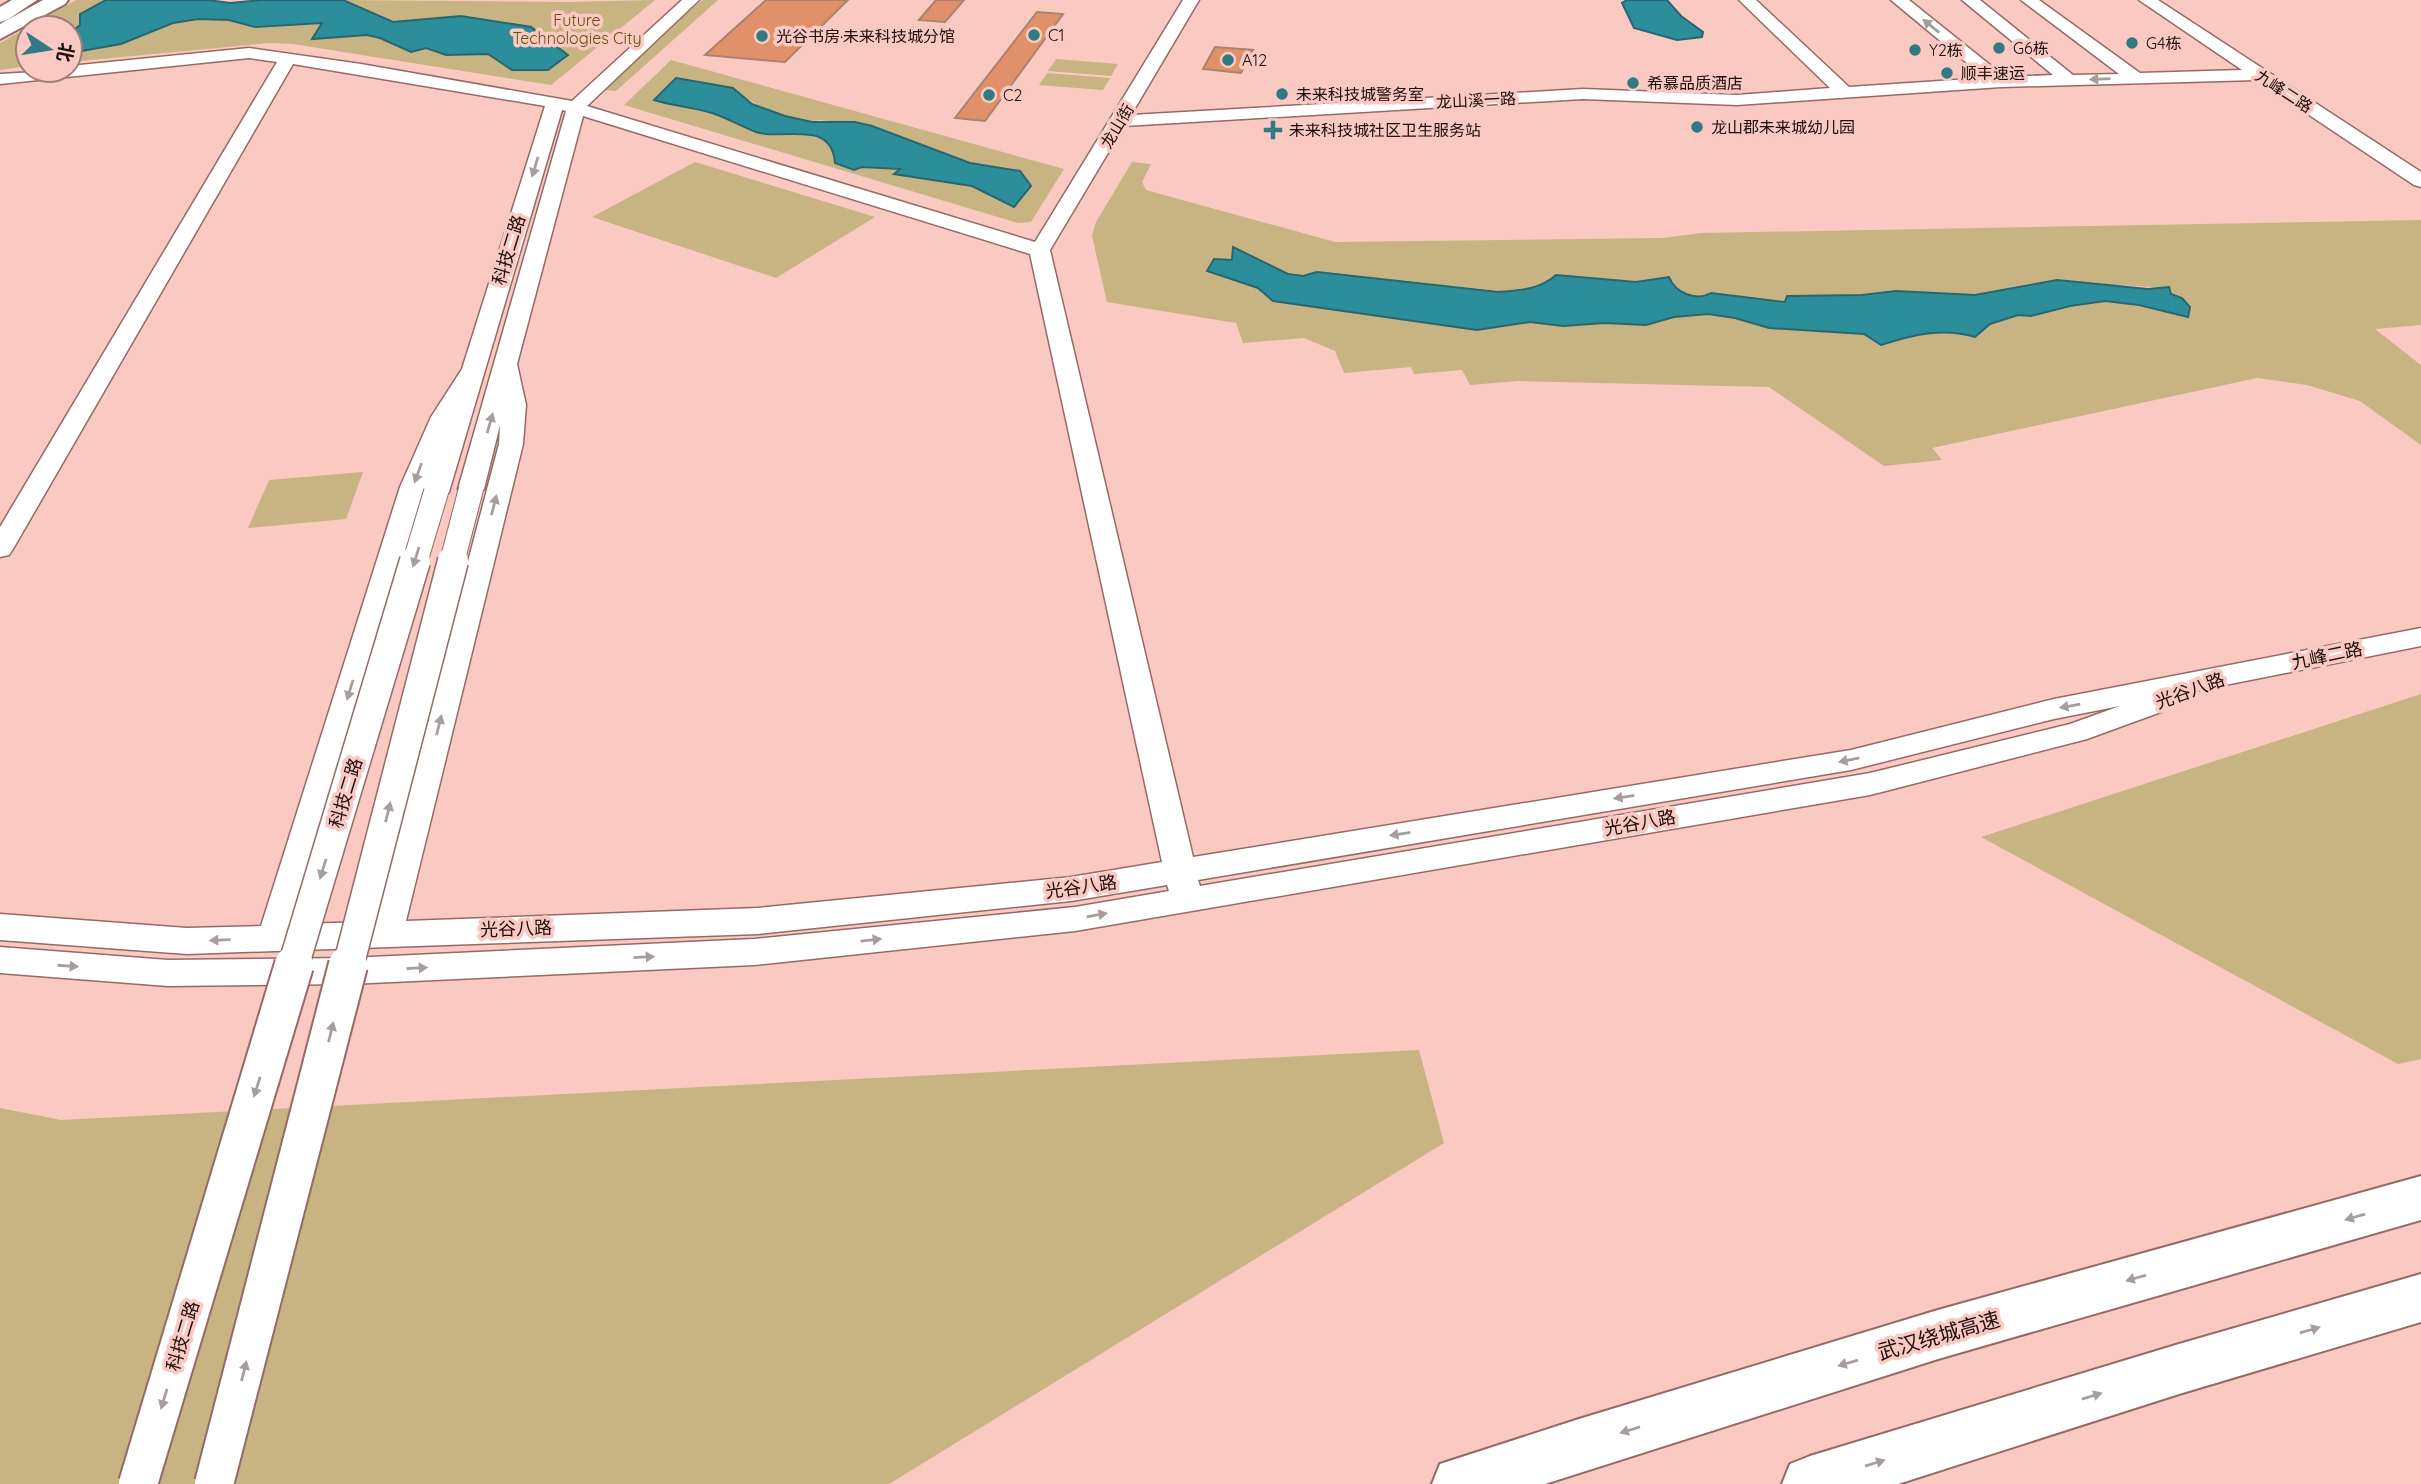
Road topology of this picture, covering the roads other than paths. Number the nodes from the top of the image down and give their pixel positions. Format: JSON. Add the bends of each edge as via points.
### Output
{"nodes":[{"id":1,"x":27,"y":0,"type":"edge"},
{"id":2,"x":58,"y":0,"type":"edge"},
{"id":3,"x":691,"y":0,"type":"edge"},
{"id":4,"x":1191,"y":0,"type":"edge"},
{"id":5,"x":1747,"y":0,"type":"edge"},
{"id":6,"x":1899,"y":0,"type":"edge"},
{"id":7,"x":1970,"y":0,"type":"edge"},
{"id":8,"x":2029,"y":0,"type":"edge"},
{"id":9,"x":2147,"y":0,"type":"edge"},
{"id":10,"x":0,"y":16,"type":"edge"},
{"id":11,"x":0,"y":33,"type":"edge"},
{"id":12,"x":288,"y":58,"type":"junction"},
{"id":13,"x":2260,"y":75,"type":"junction"},
{"id":14,"x":2136,"y":78,"type":"junction"},
{"id":15,"x":0,"y":79,"type":"edge"},
{"id":16,"x":2069,"y":80,"type":"junction"},
{"id":17,"x":2001,"y":82,"type":"junction"},
{"id":18,"x":1845,"y":93,"type":"junction"},
{"id":19,"x":555,"y":102,"type":"junction"},
{"id":20,"x":576,"y":108,"type":"junction"},
{"id":21,"x":1120,"y":121,"type":"junction"},
{"id":22,"x":2421,"y":181,"type":"edge"},
{"id":23,"x":1040,"y":250,"type":"junction"},
{"id":24,"x":507,"y":366,"type":"junction"},
{"id":25,"x":473,"y":370,"type":"junction"},
{"id":26,"x":0,"y":550,"type":"edge"},
{"id":27,"x":2421,"y":637,"type":"edge"},
{"id":28,"x":2233,"y":676,"type":"joint"},
{"id":29,"x":1184,"y":886,"type":"junction"},
{"id":30,"x":0,"y":927,"type":"edge"},
{"id":31,"x":386,"y":934,"type":"junction"},
{"id":32,"x":274,"y":938,"type":"junction"},
{"id":33,"x":0,"y":960,"type":"edge"},
{"id":34,"x":2421,"y":1198,"type":"edge"},
{"id":35,"x":2421,"y":1297,"type":"edge"},
{"id":36,"x":138,"y":1484,"type":"edge"},
{"id":37,"x":214,"y":1484,"type":"edge"},
{"id":38,"x":1460,"y":1484,"type":"edge"},
{"id":39,"x":1810,"y":1484,"type":"edge"}],
"edges":[{"from":1,"to":10,"type":"main road"},
{"from":2,"to":11,"type":"main road"},
{"from":3,"to":20,"type":"street"},
{"from":4,"to":21,"type":"street","name":"龙山街"},
{"from":5,"to":18,"type":"street"},
{"from":17,"to":6,"type":"street","one_way":true},
{"from":7,"to":16,"type":"street"},
{"from":8,"to":14,"type":"street"},
{"from":9,"to":13,"type":"street","name":"九峰二路"},
{"from":12,"to":15,"type":"street","via":[[249,53]]},
{"from":12,"to":19,"type":"street"},
{"from":12,"to":26,"type":"street"},
{"from":13,"to":14,"type":"street","name":"龙山溪一路"},
{"from":13,"to":22,"type":"street","name":"九峰二路"},
{"from":14,"to":16,"type":"street","name":"龙山溪一路","one_way":true},
{"from":16,"to":17,"type":"street","name":"龙山溪一路"},
{"from":17,"to":18,"type":"street","name":"龙山溪一路"},
{"from":18,"to":21,"type":"street","name":"龙山溪一路","via":[[1737,100],[1583,94]]},
{"from":19,"to":20,"type":"street"},
{"from":19,"to":25,"type":"street","name":"科技二路","one_way":true},
{"from":20,"to":23,"type":"street"},
{"from":20,"to":24,"type":"street","name":"科技二路"},
{"from":21,"to":23,"type":"street","name":"龙山街"},
{"from":23,"to":29,"type":"street"},
{"from":31,"to":24,"type":"street","one_way":true,"via":[[510,444],[514,405]]},
{"from":37,"to":24,"type":"street","name":"科技二路","one_way":true,"bridge":true,"via":[[471,489]]},
{"from":25,"to":32,"type":"street","one_way":true,"via":[[443,417],[413,487]]},
{"from":25,"to":36,"type":"street","name":"科技二路","one_way":true,"bridge":true},
{"from":27,"to":28,"type":"street","name":"九峰二路"},
{"from":28,"to":29,"type":"street","name":"光谷八路","via":[[2077,732],[1871,784]]},
{"from":29,"to":31,"type":"street","name":"光谷八路","via":[[1071,889],[758,921]]},
{"from":33,"to":29,"type":"street","name":"光谷八路","one_way":true,"via":[[167,973],[349,971],[714,954],[1075,919]]},
{"from":32,"to":30,"type":"street","name":"光谷八路","one_way":true,"via":[[187,941]]},
{"from":31,"to":32,"type":"street","name":"光谷八路"},
{"from":34,"to":38,"type":"main road","name":"武汉绕城高速","one_way":true,"via":[[1780,1383]]},
{"from":39,"to":35,"type":"main road","one_way":true}]}
